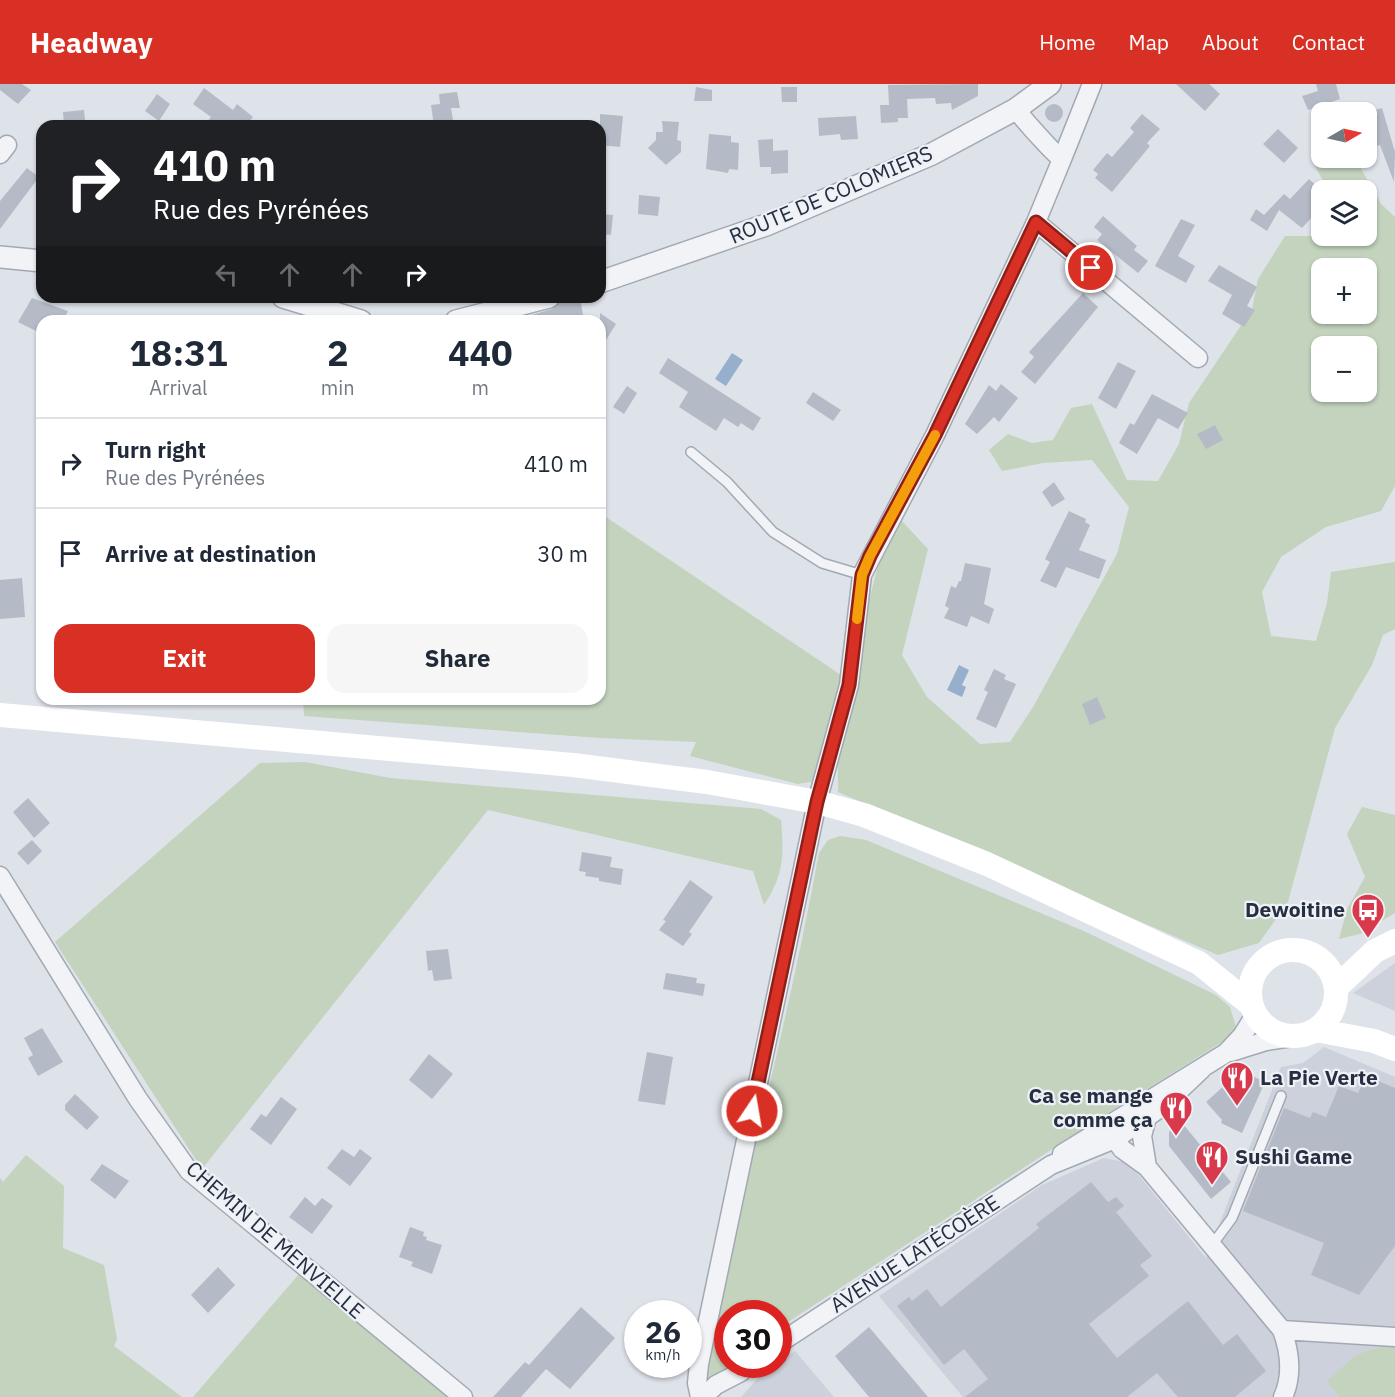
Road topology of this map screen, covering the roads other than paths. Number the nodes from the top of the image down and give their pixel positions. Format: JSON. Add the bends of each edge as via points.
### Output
{"nodes":[{"id":1,"x":1050,"y":84,"type":"edge"},
{"id":2,"x":1092,"y":84,"type":"edge"},
{"id":3,"x":1016,"y":110,"type":"junction"},
{"id":4,"x":1062,"y":159,"type":"junction"},
{"id":5,"x":1036,"y":222,"type":"junction"},
{"id":6,"x":0,"y":257,"type":"edge"},
{"id":7,"x":36,"y":260,"type":"edge"},
{"id":8,"x":606,"y":280,"type":"edge"},
{"id":9,"x":302,"y":303,"type":"edge"},
{"id":10,"x":526,"y":303,"type":"edge"},
{"id":11,"x":341,"y":315,"type":"edge"},
{"id":12,"x":479,"y":315,"type":"edge"},
{"id":13,"x":1198,"y":358,"type":"dead end"},
{"id":14,"x":691,"y":452,"type":"dead end"},
{"id":15,"x":862,"y":575,"type":"junction"},
{"id":16,"x":0,"y":715,"type":"edge"},
{"id":17,"x":817,"y":802,"type":"junction"},
{"id":18,"x":0,"y":876,"type":"edge"},
{"id":19,"x":1385,"y":946,"type":"edge"},
{"id":20,"x":1322,"y":962,"type":"junction"},
{"id":21,"x":1198,"y":963,"type":"junction"},
{"id":22,"x":1261,"y":963,"type":"junction"},
{"id":23,"x":1336,"y":993,"type":"junction"},
{"id":24,"x":1252,"y":1009,"type":"junction"},
{"id":25,"x":1316,"y":1030,"type":"junction"},
{"id":26,"x":1292,"y":1037,"type":"junction"},
{"id":27,"x":1384,"y":1045,"type":"edge"},
{"id":28,"x":1226,"y":1053,"type":"junction"},
{"id":29,"x":1202,"y":1069,"type":"junction"},
{"id":30,"x":1281,"y":1096,"type":"dead end"},
{"id":31,"x":1147,"y":1117,"type":"junction"},
{"id":32,"x":1111,"y":1132,"type":"junction"},
{"id":33,"x":1147,"y":1167,"type":"junction"},
{"id":34,"x":1212,"y":1245,"type":"junction"},
{"id":35,"x":1282,"y":1330,"type":"junction"},
{"id":36,"x":792,"y":1335,"type":"edge"},
{"id":37,"x":1395,"y":1337,"type":"edge"},
{"id":38,"x":729,"y":1378,"type":"edge"},
{"id":39,"x":736,"y":1378,"type":"edge"},
{"id":40,"x":463,"y":1397,"type":"edge"},
{"id":41,"x":701,"y":1397,"type":"edge"},
{"id":42,"x":719,"y":1397,"type":"edge"},
{"id":43,"x":1283,"y":1397,"type":"edge"}],
"edges":[{"from":1,"to":3,"type":"street","name":"ROUTE DE COLOMIERS"},
{"from":2,"to":4,"type":"street"},
{"from":3,"to":4,"type":"street","via":[[1054,155]]},
{"from":3,"to":8,"type":"street","name":"ROUTE DE COLOMIERS","via":[[932,154],[766,225]]},
{"from":4,"to":5,"type":"street"},
{"from":5,"to":13,"type":"street"},
{"from":5,"to":15,"type":"street","via":[[935,435]]},
{"from":6,"to":7,"type":"street"},
{"from":9,"to":11,"type":"street"},
{"from":10,"to":12,"type":"street"},
{"from":14,"to":15,"type":"lane","via":[[727,482],[773,532],[822,563]]},
{"from":15,"to":17,"type":"street","via":[[849,685]]},
{"from":16,"to":17,"type":"main road","via":[[573,765],[706,782]]},
{"from":17,"to":21,"type":"main road","via":[[864,815],[987,864]]},
{"from":17,"to":41,"type":"street","via":[[699,1365],[697,1383]]},
{"from":18,"to":40,"type":"street","name":"CHEMIN DE MENVIELLE","via":[[138,1099],[189,1172]]},
{"from":19,"to":20,"type":"main road"},
{"from":19,"to":23,"type":"main road"},
{"from":20,"to":22,"type":"main road","via":[[1302,951],[1291,950]]},
{"from":20,"to":23,"type":"main road","via":[[1331,974]]},
{"from":21,"to":22,"type":"main road","via":[[1233,967]]},
{"from":21,"to":24,"type":"main road"},
{"from":22,"to":24,"type":"main road","via":[[1250,985]]},
{"from":23,"to":25,"type":"main road","via":[[1329,1016]]},
{"from":23,"to":27,"type":"main road","via":[[1352,1022]]},
{"from":24,"to":26,"type":"main road","via":[[1264,1026]]},
{"from":24,"to":28,"type":"street","name":"AVENUE LATÉCOÈRE","via":[[1242,1036]]},
{"from":25,"to":26,"type":"main road"},
{"from":25,"to":27,"type":"main road"},
{"from":26,"to":28,"type":"street","name":"AVENUE LATÉCOÈRE"},
{"from":28,"to":29,"type":"street","name":"AVENUE LATÉCOÈRE"},
{"from":29,"to":31,"type":"street","name":"AVENUE LATÉCOÈRE"},
{"from":29,"to":32,"type":"street","name":"AVENUE LATÉCOÈRE"},
{"from":30,"to":34,"type":"lane","via":[[1232,1218]]},
{"from":31,"to":32,"type":"street","name":"AVENUE LATÉCOÈRE"},
{"from":31,"to":33,"type":"street","via":[[1142,1136]]},
{"from":32,"to":33,"type":"street","via":[[1122,1149]]},
{"from":32,"to":36,"type":"street","name":"AVENUE LATÉCOÈRE","via":[[1051,1165]]},
{"from":33,"to":34,"type":"street"},
{"from":34,"to":35,"type":"street"},
{"from":35,"to":37,"type":"street"},
{"from":35,"to":43,"type":"street","via":[[1290,1365]]},
{"from":38,"to":41,"type":"street"},
{"from":39,"to":42,"type":"street"}]}
